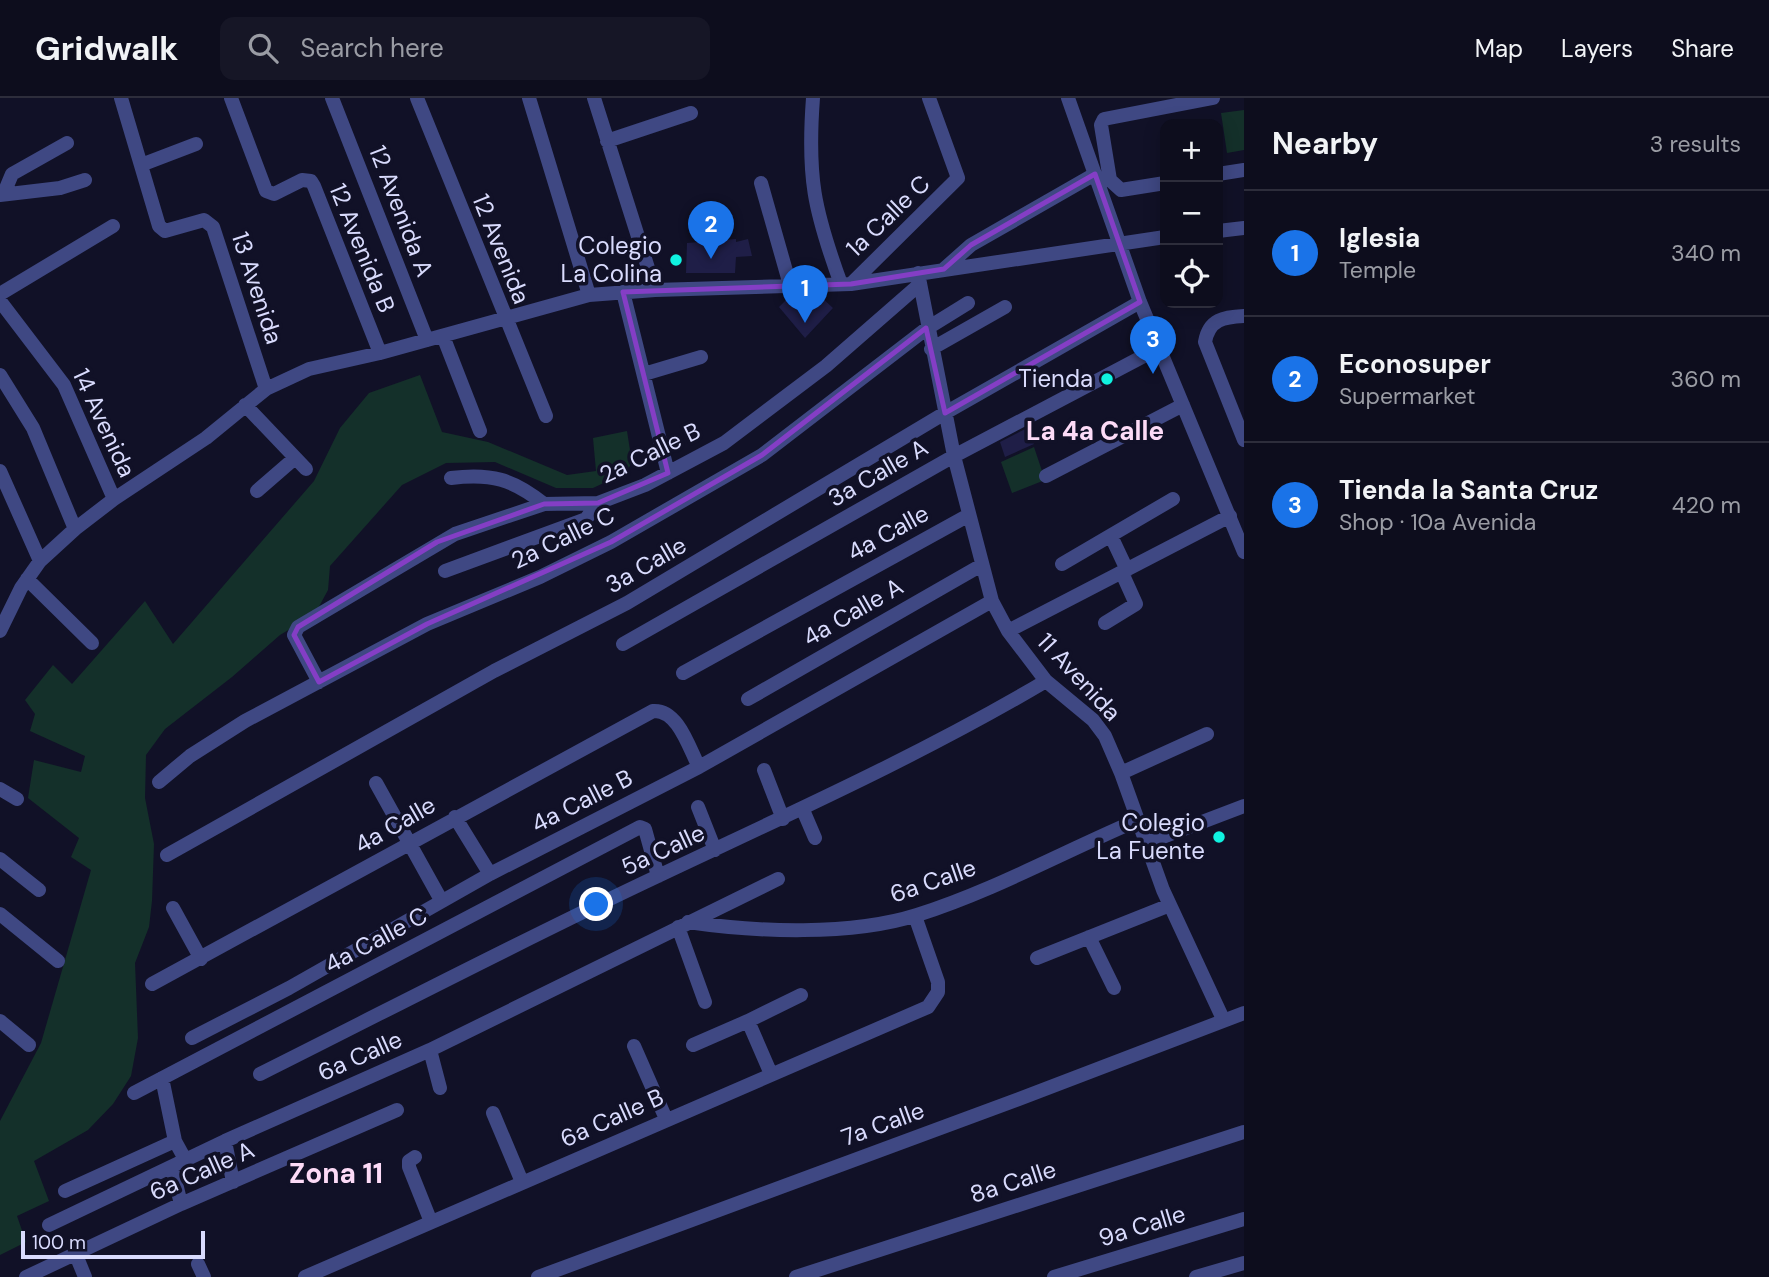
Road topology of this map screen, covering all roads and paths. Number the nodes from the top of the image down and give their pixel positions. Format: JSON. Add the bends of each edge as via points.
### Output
{"nodes":[{"id":1,"x":122,"y":98,"type":"edge"},
{"id":2,"x":231,"y":98,"type":"edge"},
{"id":3,"x":332,"y":98,"type":"edge"},
{"id":4,"x":417,"y":98,"type":"edge"},
{"id":5,"x":529,"y":98,"type":"edge"},
{"id":6,"x":594,"y":98,"type":"edge"},
{"id":7,"x":813,"y":98,"type":"edge"},
{"id":8,"x":929,"y":98,"type":"edge"},
{"id":9,"x":1068,"y":98,"type":"edge"},
{"id":10,"x":1213,"y":98,"type":"edge"},
{"id":11,"x":691,"y":113,"type":"dead end"},
{"id":12,"x":607,"y":141,"type":"junction"},
{"id":13,"x":67,"y":143,"type":"dead end"},
{"id":14,"x":196,"y":144,"type":"dead end"},
{"id":15,"x":141,"y":165,"type":"junction"},
{"id":16,"x":1244,"y":170,"type":"edge"},
{"id":17,"x":1223,"y":173,"type":"edge"},
{"id":18,"x":1095,"y":174,"type":"junction"},
{"id":19,"x":85,"y":180,"type":"dead end"},
{"id":20,"x":761,"y":183,"type":"dead end"},
{"id":21,"x":1160,"y":184,"type":"edge"},
{"id":22,"x":2,"y":194,"type":"edge"},
{"id":23,"x":113,"y":226,"type":"dead end"},
{"id":24,"x":1244,"y":228,"type":"edge"},
{"id":25,"x":1223,"y":230,"type":"edge"},
{"id":26,"x":1160,"y":238,"type":"edge"},
{"id":27,"x":1120,"y":243,"type":"junction"},
{"id":28,"x":944,"y":269,"type":"junction"},
{"id":29,"x":919,"y":278,"type":"junction"},
{"id":30,"x":846,"y":284,"type":"junction"},
{"id":31,"x":790,"y":285,"type":"junction"},
{"id":32,"x":654,"y":290,"type":"junction"},
{"id":33,"x":623,"y":292,"type":"junction"},
{"id":34,"x":0,"y":294,"type":"edge"},
{"id":35,"x":589,"y":295,"type":"junction"},
{"id":36,"x":0,"y":301,"type":"edge"},
{"id":37,"x":1140,"y":302,"type":"junction"},
{"id":38,"x":968,"y":303,"type":"dead end"},
{"id":39,"x":1005,"y":307,"type":"dead end"},
{"id":40,"x":1244,"y":316,"type":"edge"},
{"id":41,"x":505,"y":319,"type":"junction"},
{"id":42,"x":926,"y":329,"type":"junction"},
{"id":43,"x":443,"y":336,"type":"junction"},
{"id":44,"x":427,"y":340,"type":"junction"},
{"id":45,"x":1159,"y":348,"type":"junction"},
{"id":46,"x":931,"y":349,"type":"junction"},
{"id":47,"x":380,"y":353,"type":"junction"},
{"id":48,"x":701,"y":357,"type":"dead end"},
{"id":49,"x":644,"y":374,"type":"junction"},
{"id":50,"x":0,"y":375,"type":"edge"},
{"id":51,"x":266,"y":389,"type":"junction"},
{"id":52,"x":246,"y":405,"type":"junction"},
{"id":53,"x":1183,"y":405,"type":"junction"},
{"id":54,"x":945,"y":413,"type":"junction"},
{"id":55,"x":546,"y":416,"type":"dead end"},
{"id":56,"x":480,"y":430,"type":"dead end"},
{"id":57,"x":1244,"y":440,"type":"edge"},
{"id":58,"x":954,"y":456,"type":"junction"},
{"id":59,"x":296,"y":458,"type":"junction"},
{"id":60,"x":306,"y":469,"type":"dead end"},
{"id":61,"x":0,"y":471,"type":"edge"},
{"id":62,"x":668,"y":473,"type":"junction"},
{"id":63,"x":1045,"y":476,"type":"dead end"},
{"id":64,"x":451,"y":478,"type":"dead end"},
{"id":65,"x":257,"y":491,"type":"dead end"},
{"id":66,"x":114,"y":499,"type":"junction"},
{"id":67,"x":1173,"y":499,"type":"dead end"},
{"id":68,"x":598,"y":503,"type":"junction"},
{"id":69,"x":544,"y":504,"type":"junction"},
{"id":70,"x":969,"y":515,"type":"junction"},
{"id":71,"x":1230,"y":516,"type":"junction"},
{"id":72,"x":75,"y":529,"type":"junction"},
{"id":73,"x":1111,"y":536,"type":"junction"},
{"id":74,"x":1244,"y":552,"type":"edge"},
{"id":75,"x":40,"y":561,"type":"junction"},
{"id":76,"x":1062,"y":564,"type":"dead end"},
{"id":77,"x":981,"y":566,"type":"junction"},
{"id":78,"x":445,"y":571,"type":"dead end"},
{"id":79,"x":1124,"y":571,"type":"junction"},
{"id":80,"x":27,"y":579,"type":"junction"},
{"id":81,"x":992,"y":601,"type":"junction"},
{"id":82,"x":1105,"y":623,"type":"dead end"},
{"id":83,"x":0,"y":631,"type":"edge"},
{"id":84,"x":1008,"y":631,"type":"junction"},
{"id":85,"x":92,"y":643,"type":"dead end"},
{"id":86,"x":623,"y":644,"type":"dead end"},
{"id":87,"x":683,"y":673,"type":"dead end"},
{"id":88,"x":1046,"y":681,"type":"junction"},
{"id":89,"x":319,"y":682,"type":"junction"},
{"id":90,"x":748,"y":699,"type":"dead end"},
{"id":91,"x":1207,"y":734,"type":"dead end"},
{"id":92,"x":699,"y":767,"type":"junction"},
{"id":93,"x":764,"y":770,"type":"dead end"},
{"id":94,"x":1121,"y":773,"type":"junction"},
{"id":95,"x":159,"y":782,"type":"dead end"},
{"id":96,"x":376,"y":783,"type":"dead end"},
{"id":97,"x":0,"y":789,"type":"edge"},
{"id":98,"x":17,"y":799,"type":"dead end"},
{"id":99,"x":1244,"y":806,"type":"edge"},
{"id":100,"x":698,"y":807,"type":"dead end"},
{"id":101,"x":803,"y":810,"type":"junction"},
{"id":102,"x":455,"y":817,"type":"junction"},
{"id":103,"x":783,"y":819,"type":"junction"},
{"id":104,"x":1138,"y":820,"type":"junction"},
{"id":105,"x":815,"y":838,"type":"dead end"},
{"id":106,"x":411,"y":843,"type":"junction"},
{"id":107,"x":1147,"y":844,"type":"junction"},
{"id":108,"x":715,"y":850,"type":"junction"},
{"id":109,"x":167,"y":855,"type":"dead end"},
{"id":110,"x":0,"y":859,"type":"edge"},
{"id":111,"x":490,"y":874,"type":"junction"},
{"id":112,"x":658,"y":876,"type":"junction"},
{"id":113,"x":778,"y":879,"type":"dead end"},
{"id":114,"x":39,"y":890,"type":"dead end"},
{"id":115,"x":441,"y":900,"type":"junction"},
{"id":116,"x":1170,"y":905,"type":"junction"},
{"id":117,"x":173,"y":908,"type":"dead end"},
{"id":118,"x":0,"y":914,"type":"edge"},
{"id":119,"x":915,"y":916,"type":"junction"},
{"id":120,"x":683,"y":925,"type":"junction"},
{"id":121,"x":1089,"y":937,"type":"junction"},
{"id":122,"x":201,"y":958,"type":"junction"},
{"id":123,"x":1037,"y":958,"type":"dead end"},
{"id":124,"x":58,"y":961,"type":"dead end"},
{"id":125,"x":152,"y":984,"type":"dead end"},
{"id":126,"x":1114,"y":988,"type":"dead end"},
{"id":127,"x":801,"y":995,"type":"dead end"},
{"id":128,"x":705,"y":1002,"type":"dead end"},
{"id":129,"x":1244,"y":1013,"type":"edge"},
{"id":130,"x":1223,"y":1019,"type":"junction"},
{"id":131,"x":0,"y":1021,"type":"edge"},
{"id":132,"x":748,"y":1021,"type":"junction"},
{"id":133,"x":192,"y":1038,"type":"dead end"},
{"id":134,"x":29,"y":1045,"type":"dead end"},
{"id":135,"x":694,"y":1045,"type":"dead end"},
{"id":136,"x":634,"y":1046,"type":"dead end"},
{"id":137,"x":430,"y":1049,"type":"junction"},
{"id":138,"x":260,"y":1074,"type":"dead end"},
{"id":139,"x":771,"y":1074,"type":"junction"},
{"id":140,"x":162,"y":1078,"type":"junction"},
{"id":141,"x":440,"y":1088,"type":"dead end"},
{"id":142,"x":134,"y":1093,"type":"dead end"},
{"id":143,"x":397,"y":1110,"type":"dead end"},
{"id":144,"x":493,"y":1113,"type":"dead end"},
{"id":145,"x":666,"y":1119,"type":"junction"},
{"id":146,"x":1244,"y":1132,"type":"edge"},
{"id":147,"x":175,"y":1141,"type":"junction"},
{"id":148,"x":225,"y":1141,"type":"junction"},
{"id":149,"x":415,"y":1157,"type":"dead end"},
{"id":150,"x":179,"y":1164,"type":"junction"},
{"id":151,"x":233,"y":1182,"type":"junction"},
{"id":152,"x":522,"y":1182,"type":"junction"},
{"id":153,"x":65,"y":1191,"type":"dead end"},
{"id":154,"x":181,"y":1204,"type":"junction"},
{"id":155,"x":1244,"y":1219,"type":"edge"},
{"id":156,"x":430,"y":1222,"type":"junction"},
{"id":157,"x":49,"y":1226,"type":"dead end"},
{"id":158,"x":76,"y":1255,"type":"junction"},
{"id":159,"x":1244,"y":1263,"type":"edge"},
{"id":160,"x":26,"y":1277,"type":"edge"},
{"id":161,"x":85,"y":1277,"type":"edge"},
{"id":162,"x":305,"y":1277,"type":"edge"},
{"id":163,"x":538,"y":1277,"type":"edge"},
{"id":164,"x":796,"y":1277,"type":"edge"},
{"id":165,"x":1054,"y":1277,"type":"edge"},
{"id":166,"x":1196,"y":1277,"type":"edge"}],
"edges":[{"from":1,"to":15,"type":"street","name":"13 Avenida"},
{"from":2,"to":47,"type":"street","name":"12 Avenida B","via":[[266,191],[274,194],[302,180],[314,186]]},
{"from":3,"to":44,"type":"street","name":"12 Avenida A"},
{"from":4,"to":41,"type":"street","name":"12 Avenida"},
{"from":5,"to":35,"type":"street"},
{"from":6,"to":12,"type":"street"},
{"from":7,"to":30,"type":"street","via":[[812,191],[820,226]]},
{"from":8,"to":30,"type":"street","name":"1a Calle C","via":[[957,181]]},
{"from":9,"to":18,"type":"street"},
{"from":10,"to":21,"type":"street","via":[[1104,119],[1101,125],[1115,187]]},
{"from":11,"to":12,"type":"street"},
{"from":12,"to":32,"type":"street"},
{"from":13,"to":22,"type":"street","via":[[12,174]]},
{"from":14,"to":15,"type":"street"},
{"from":15,"to":51,"type":"street","name":"13 Avenida","via":[[159,226],[173,231],[204,220],[213,227]]},
{"from":16,"to":17,"type":"street"},
{"from":18,"to":27,"type":"street"},
{"from":18,"to":28,"type":"street","via":[[971,245]]},
{"from":19,"to":22,"type":"street","via":[[60,188]]},
{"from":20,"to":31,"type":"street"},
{"from":23,"to":34,"type":"street"},
{"from":24,"to":25,"type":"street"},
{"from":26,"to":27,"type":"street"},
{"from":27,"to":28,"type":"street"},
{"from":27,"to":37,"type":"street"},
{"from":28,"to":29,"type":"street"},
{"from":29,"to":30,"type":"street"},
{"from":29,"to":42,"type":"street","name":"11 Avenida"},
{"from":29,"to":62,"type":"street","name":"2a Calle B","via":[[826,366],[746,429]]},
{"from":30,"to":31,"type":"street"},
{"from":31,"to":32,"type":"street"},
{"from":32,"to":33,"type":"street"},
{"from":33,"to":35,"type":"street"},
{"from":33,"to":49,"type":"street"},
{"from":35,"to":41,"type":"street"},
{"from":36,"to":66,"type":"street","name":"14 Avenida","via":[[64,385]]},
{"from":37,"to":45,"type":"street"},
{"from":37,"to":54,"type":"street","name":"3a Calle"},
{"from":38,"to":42,"type":"street","name":"2a Calle C"},
{"from":39,"to":46,"type":"street"},
{"from":40,"to":57,"type":"street","via":[[1217,320],[1206,334],[1209,356]]},
{"from":41,"to":43,"type":"street"},
{"from":41,"to":55,"type":"street","name":"12 Avenida"},
{"from":42,"to":46,"type":"street","name":"11 Avenida"},
{"from":42,"to":89,"type":"street","name":"2a Calle C","via":[[762,456],[611,542],[427,624]]},
{"from":43,"to":44,"type":"street"},
{"from":43,"to":56,"type":"street"},
{"from":44,"to":47,"type":"street"},
{"from":45,"to":53,"type":"street"},
{"from":45,"to":58,"type":"street","name":"3a Calle A"},
{"from":46,"to":54,"type":"street","name":"11 Avenida"},
{"from":47,"to":51,"type":"street","via":[[309,369]]},
{"from":48,"to":49,"type":"street"},
{"from":49,"to":62,"type":"street"},
{"from":50,"to":72,"type":"street","via":[[33,428]]},
{"from":51,"to":52,"type":"street"},
{"from":52,"to":59,"type":"street"},
{"from":52,"to":66,"type":"street","via":[[206,438]]},
{"from":53,"to":63,"type":"street"},
{"from":53,"to":71,"type":"street"},
{"from":54,"to":58,"type":"street","name":"11 Avenida"},
{"from":54,"to":109,"type":"street","name":"3a Calle","via":[[627,603],[494,671]]},
{"from":58,"to":70,"type":"street","name":"11 Avenida"},
{"from":58,"to":86,"type":"street","name":"3a Calle A"},
{"from":59,"to":60,"type":"street"},
{"from":59,"to":65,"type":"street"},
{"from":61,"to":75,"type":"street"},
{"from":62,"to":68,"type":"street","name":"2a Calle B"},
{"from":64,"to":69,"type":"street","via":[[478,475],[502,479]]},
{"from":66,"to":72,"type":"street"},
{"from":67,"to":73,"type":"street"},
{"from":68,"to":69,"type":"street","name":"2a Calle B"},
{"from":68,"to":78,"type":"street","via":[[586,519]]},
{"from":69,"to":89,"type":"street","name":"2a Calle B","via":[[437,542],[298,627],[294,635]]},
{"from":70,"to":77,"type":"street","name":"11 Avenida"},
{"from":70,"to":87,"type":"street","name":"4a Calle"},
{"from":71,"to":74,"type":"street"},
{"from":71,"to":79,"type":"street"},
{"from":72,"to":75,"type":"street"},
{"from":73,"to":76,"type":"street"},
{"from":73,"to":79,"type":"street"},
{"from":75,"to":80,"type":"street"},
{"from":77,"to":81,"type":"street","name":"11 Avenida"},
{"from":77,"to":90,"type":"street","name":"4a Calle A"},
{"from":79,"to":82,"type":"street","via":[[1136,604]]},
{"from":79,"to":84,"type":"street"},
{"from":80,"to":83,"type":"street"},
{"from":80,"to":85,"type":"street"},
{"from":81,"to":84,"type":"street","name":"11 Avenida"},
{"from":81,"to":92,"type":"street","name":"4a Calle B"},
{"from":84,"to":88,"type":"street","name":"11 Avenida"},
{"from":88,"to":94,"type":"street","name":"11 Avenida","via":[[1097,724]]},
{"from":88,"to":101,"type":"street","name":"5a Calle"},
{"from":89,"to":95,"type":"street","name":"2a Calle C","via":[[245,721]]},
{"from":91,"to":94,"type":"street"},
{"from":92,"to":102,"type":"street","name":"4a Calle","via":[[671,715],[653,710]]},
{"from":92,"to":111,"type":"street","name":"4a Calle B"},
{"from":93,"to":103,"type":"street"},
{"from":94,"to":104,"type":"street","name":"11 Avenida"},
{"from":96,"to":106,"type":"street"},
{"from":97,"to":98,"type":"street"},
{"from":99,"to":107,"type":"street"},
{"from":100,"to":108,"type":"street"},
{"from":101,"to":103,"type":"street","name":"5a Calle"},
{"from":101,"to":105,"type":"street"},
{"from":102,"to":106,"type":"street","name":"4a Calle"},
{"from":102,"to":111,"type":"street"},
{"from":103,"to":108,"type":"street","name":"5a Calle"},
{"from":104,"to":107,"type":"street","name":"11 Avenida"},
{"from":104,"to":119,"type":"street","name":"6a Calle"},
{"from":106,"to":115,"type":"street"},
{"from":106,"to":122,"type":"street","name":"4a Calle"},
{"from":107,"to":116,"type":"street","name":"11 Avenida"},
{"from":108,"to":112,"type":"street","name":"5a Calle"},
{"from":110,"to":114,"type":"street"},
{"from":111,"to":115,"type":"street","name":"4a Calle B"},
{"from":112,"to":138,"type":"street","name":"5a Calle"},
{"from":112,"to":140,"type":"street","name":"4a Calle C","via":[[645,829],[640,827]]},
{"from":113,"to":120,"type":"street","name":"6a Calle"},
{"from":115,"to":133,"type":"street","name":"4a Calle B"},
{"from":116,"to":121,"type":"street"},
{"from":116,"to":130,"type":"street","name":"11 Avenida"},
{"from":117,"to":122,"type":"street"},
{"from":118,"to":124,"type":"street"},
{"from":119,"to":120,"type":"street","name":"6a Calle","via":[[788,930]]},
{"from":119,"to":139,"type":"street","name":"6a Calle B","via":[[938,982],[935,1000],[919,1012]]},
{"from":120,"to":128,"type":"street"},
{"from":120,"to":137,"type":"street","name":"6a Calle"},
{"from":121,"to":123,"type":"street"},
{"from":121,"to":126,"type":"street"},
{"from":122,"to":125,"type":"street","name":"4a Calle"},
{"from":127,"to":132,"type":"street"},
{"from":129,"to":130,"type":"street","name":"7a Calle"},
{"from":130,"to":163,"type":"street","name":"7a Calle","via":[[1019,1100]]},
{"from":131,"to":134,"type":"street"},
{"from":132,"to":135,"type":"street"},
{"from":132,"to":139,"type":"street"},
{"from":136,"to":145,"type":"street"},
{"from":137,"to":141,"type":"street"},
{"from":137,"to":148,"type":"street","name":"6a Calle"},
{"from":139,"to":145,"type":"street","name":"6a Calle B"},
{"from":140,"to":142,"type":"street","name":"4a Calle C"},
{"from":140,"to":147,"type":"street"},
{"from":143,"to":151,"type":"street","name":"6a Calle A"},
{"from":144,"to":152,"type":"street"},
{"from":145,"to":152,"type":"street","name":"6a Calle B"},
{"from":146,"to":164,"type":"street","name":"8a Calle"},
{"from":147,"to":150,"type":"street"},
{"from":147,"to":153,"type":"street"},
{"from":148,"to":150,"type":"street","name":"6a Calle"},
{"from":148,"to":151,"type":"street"},
{"from":149,"to":156,"type":"street","via":[[409,1167]]},
{"from":150,"to":154,"type":"street"},
{"from":150,"to":157,"type":"street","name":"6a Calle"},
{"from":151,"to":154,"type":"street","name":"6a Calle A"},
{"from":152,"to":156,"type":"street","name":"6a Calle B"},
{"from":154,"to":158,"type":"street","name":"6a Calle A"},
{"from":155,"to":165,"type":"street","name":"9a Calle"},
{"from":156,"to":162,"type":"street","name":"6a Calle B"},
{"from":158,"to":160,"type":"street","name":"6a Calle A"},
{"from":158,"to":161,"type":"street"},
{"from":159,"to":166,"type":"street"}]}
